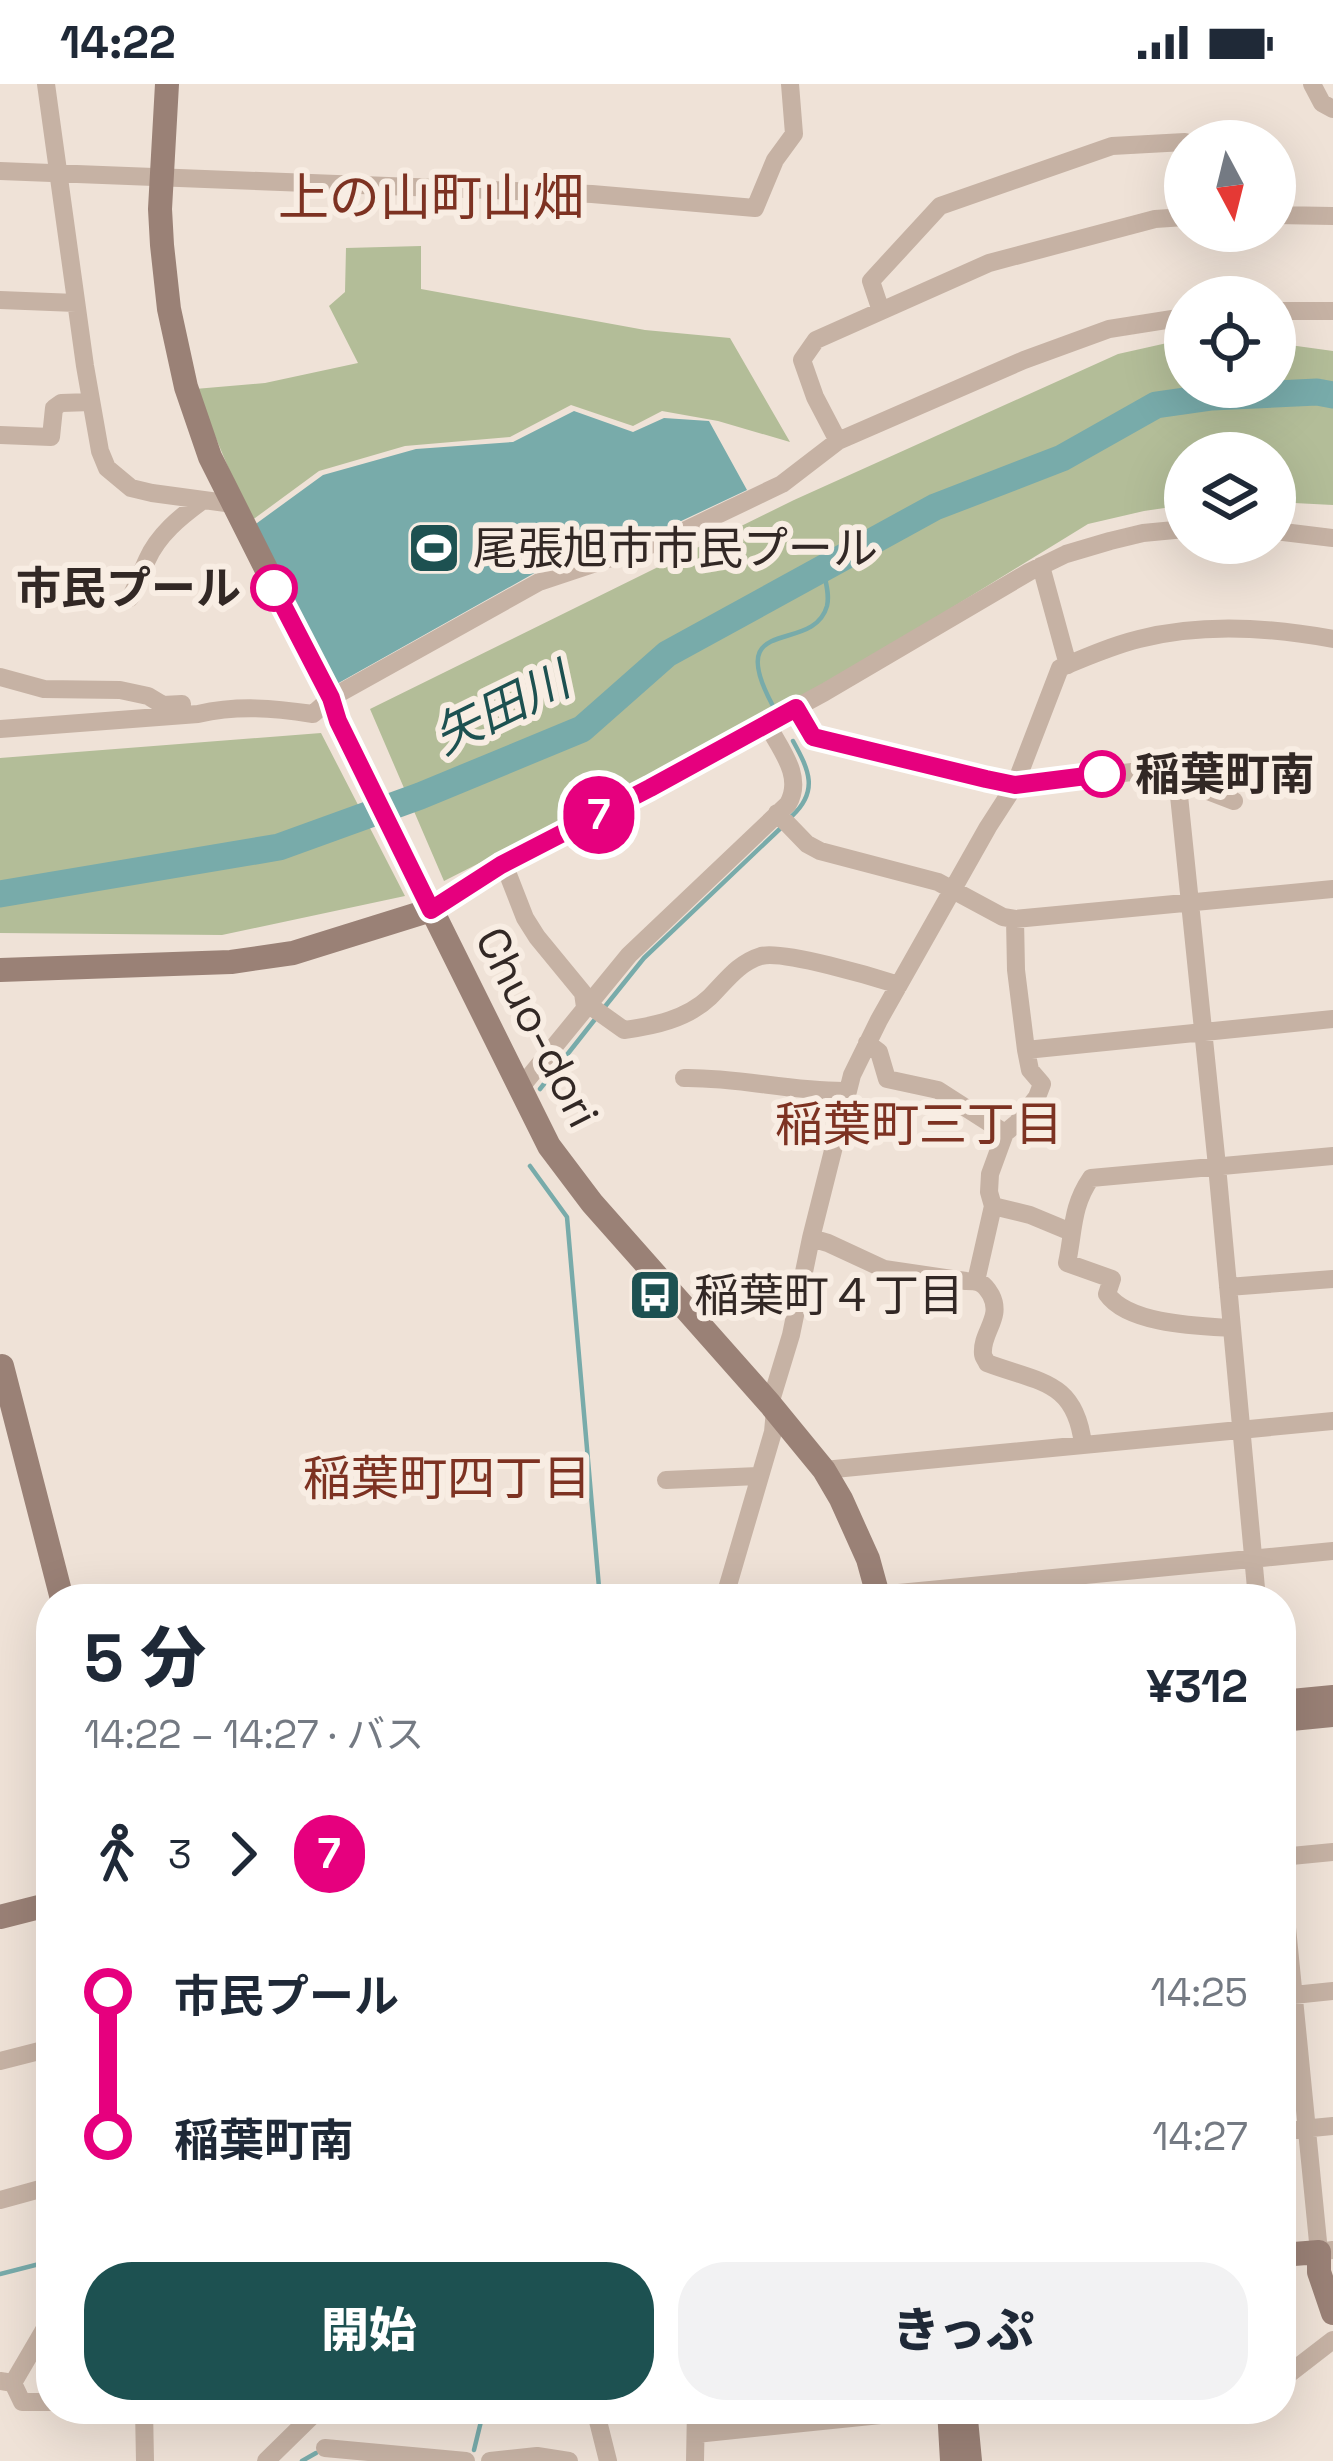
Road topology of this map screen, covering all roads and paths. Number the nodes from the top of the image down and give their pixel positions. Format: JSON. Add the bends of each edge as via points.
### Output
{"nodes":[{"id":1,"x":46,"y":84,"type":"edge"},
{"id":2,"x":167,"y":84,"type":"edge"},
{"id":3,"x":790,"y":84,"type":"edge"},
{"id":4,"x":1312,"y":84,"type":"edge"},
{"id":5,"x":1333,"y":109,"type":"edge"},
{"id":6,"x":1164,"y":143,"type":"edge"},
{"id":7,"x":0,"y":171,"type":"edge"},
{"id":8,"x":56,"y":172,"type":"junction"},
{"id":9,"x":162,"y":176,"type":"junction"},
{"id":10,"x":1296,"y":215,"type":"edge"},
{"id":11,"x":1333,"y":216,"type":"edge"},
{"id":12,"x":1164,"y":218,"type":"edge"},
{"id":13,"x":0,"y":300,"type":"edge"},
{"id":14,"x":76,"y":303,"type":"junction"},
{"id":15,"x":881,"y":311,"type":"junction"},
{"id":16,"x":1296,"y":311,"type":"edge"},
{"id":17,"x":1333,"y":311,"type":"edge"},
{"id":18,"x":1164,"y":320,"type":"edge"},
{"id":19,"x":91,"y":403,"type":"junction"},
{"id":20,"x":0,"y":435,"type":"edge"},
{"id":21,"x":838,"y":441,"type":"junction"},
{"id":22,"x":202,"y":501,"type":"junction"},
{"id":23,"x":233,"y":504,"type":"junction"},
{"id":24,"x":1164,"y":531,"type":"edge"},
{"id":25,"x":1296,"y":534,"type":"edge"},
{"id":26,"x":1333,"y":538,"type":"edge"},
{"id":27,"x":1041,"y":566,"type":"junction"},
{"id":28,"x":130,"y":598,"type":"dead end"},
{"id":29,"x":1333,"y":639,"type":"edge"},
{"id":30,"x":1068,"y":665,"type":"junction"},
{"id":31,"x":0,"y":677,"type":"edge"},
{"id":32,"x":228,"y":708,"type":"junction"},
{"id":33,"x":796,"y":708,"type":"junction"},
{"id":34,"x":334,"y":710,"type":"junction"},
{"id":35,"x":767,"y":724,"type":"junction"},
{"id":36,"x":0,"y":729,"type":"edge"},
{"id":37,"x":1015,"y":785,"type":"junction"},
{"id":38,"x":1178,"y":786,"type":"junction"},
{"id":39,"x":1234,"y":801,"type":"dead end"},
{"id":40,"x":784,"y":820,"type":"junction"},
{"id":41,"x":501,"y":865,"type":"junction"},
{"id":42,"x":953,"y":889,"type":"junction"},
{"id":43,"x":1333,"y":889,"type":"edge"},
{"id":44,"x":1190,"y":903,"type":"junction"},
{"id":45,"x":428,"y":904,"type":"junction"},
{"id":46,"x":1015,"y":919,"type":"junction"},
{"id":47,"x":0,"y":970,"type":"edge"},
{"id":48,"x":899,"y":985,"type":"junction"},
{"id":49,"x":593,"y":1009,"type":"junction"},
{"id":50,"x":1333,"y":1019,"type":"edge"},
{"id":51,"x":1203,"y":1032,"type":"junction"},
{"id":52,"x":867,"y":1043,"type":"junction"},
{"id":53,"x":1026,"y":1049,"type":"junction"},
{"id":54,"x":684,"y":1078,"type":"dead end"},
{"id":55,"x":520,"y":1087,"type":"junction"},
{"id":56,"x":848,"y":1091,"type":"junction"},
{"id":57,"x":1005,"y":1133,"type":"junction"},
{"id":58,"x":1333,"y":1156,"type":"edge"},
{"id":59,"x":1217,"y":1166,"type":"junction"},
{"id":60,"x":993,"y":1206,"type":"junction"},
{"id":61,"x":1071,"y":1232,"type":"junction"},
{"id":62,"x":811,"y":1238,"type":"junction"},
{"id":63,"x":1333,"y":1279,"type":"edge"},
{"id":64,"x":976,"y":1280,"type":"junction"},
{"id":65,"x":1228,"y":1287,"type":"junction"},
{"id":66,"x":1231,"y":1328,"type":"junction"},
{"id":67,"x":1,"y":1367,"type":"edge"},
{"id":68,"x":772,"y":1407,"type":"junction"},
{"id":69,"x":1333,"y":1421,"type":"edge"},
{"id":70,"x":1240,"y":1429,"type":"junction"},
{"id":71,"x":1083,"y":1444,"type":"junction"},
{"id":72,"x":824,"y":1470,"type":"junction"},
{"id":73,"x":758,"y":1476,"type":"junction"},
{"id":74,"x":666,"y":1480,"type":"dead end"},
{"id":75,"x":1333,"y":1551,"type":"edge"},
{"id":76,"x":1253,"y":1558,"type":"junction"},
{"id":77,"x":58,"y":1584,"type":"edge"},
{"id":78,"x":728,"y":1584,"type":"edge"},
{"id":79,"x":875,"y":1584,"type":"edge"},
{"id":80,"x":1004,"y":1584,"type":"edge"},
{"id":81,"x":1255,"y":1584,"type":"edge"},
{"id":82,"x":1333,"y":1697,"type":"edge"},
{"id":83,"x":1296,"y":1701,"type":"edge"},
{"id":84,"x":1333,"y":1715,"type":"edge"},
{"id":85,"x":1296,"y":1719,"type":"edge"},
{"id":86,"x":1333,"y":1852,"type":"edge"},
{"id":87,"x":1296,"y":1856,"type":"edge"},
{"id":88,"x":36,"y":1892,"type":"edge"},
{"id":89,"x":0,"y":1901,"type":"edge"},
{"id":90,"x":36,"y":1908,"type":"edge"},
{"id":91,"x":0,"y":1917,"type":"edge"},
{"id":92,"x":1333,"y":1991,"type":"edge"},
{"id":93,"x":1296,"y":1995,"type":"edge"},
{"id":94,"x":36,"y":2052,"type":"edge"},
{"id":95,"x":1296,"y":2055,"type":"edge"},
{"id":96,"x":0,"y":2061,"type":"edge"},
{"id":97,"x":1333,"y":2126,"type":"edge"},
{"id":98,"x":1307,"y":2128,"type":"junction"},
{"id":99,"x":1296,"y":2129,"type":"edge"},
{"id":100,"x":36,"y":2190,"type":"edge"},
{"id":101,"x":0,"y":2200,"type":"edge"},
{"id":102,"x":1326,"y":2251,"type":"edge"},
{"id":103,"x":1296,"y":2254,"type":"edge"},
{"id":104,"x":1333,"y":2313,"type":"edge"},
{"id":105,"x":36,"y":2339,"type":"edge"},
{"id":106,"x":1333,"y":2340,"type":"edge"},
{"id":107,"x":1296,"y":2368,"type":"edge"},
{"id":108,"x":6,"y":2382,"type":"edge"},
{"id":109,"x":36,"y":2402,"type":"edge"},
{"id":110,"x":144,"y":2424,"type":"edge"},
{"id":111,"x":304,"y":2424,"type":"edge"},
{"id":112,"x":318,"y":2424,"type":"edge"},
{"id":113,"x":599,"y":2424,"type":"edge"},
{"id":114,"x":695,"y":2424,"type":"edge"},
{"id":115,"x":795,"y":2424,"type":"edge"},
{"id":116,"x":946,"y":2424,"type":"edge"},
{"id":117,"x":966,"y":2424,"type":"edge"},
{"id":118,"x":695,"y":2434,"type":"junction"},
{"id":119,"x":329,"y":2455,"type":"edge"},
{"id":120,"x":145,"y":2461,"type":"edge"},
{"id":121,"x":266,"y":2461,"type":"edge"},
{"id":122,"x":466,"y":2461,"type":"edge"},
{"id":123,"x":490,"y":2461,"type":"edge"},
{"id":124,"x":569,"y":2461,"type":"edge"},
{"id":125,"x":608,"y":2461,"type":"edge"},
{"id":126,"x":695,"y":2461,"type":"edge"},
{"id":127,"x":952,"y":2461,"type":"edge"},
{"id":128,"x":970,"y":2461,"type":"edge"}],
"edges":[{"from":1,"to":8,"type":"street"},
{"from":2,"to":9,"type":"street","name":"Chuo-dori"},
{"from":3,"to":9,"type":"street","via":[[794,134],[755,208]]},
{"from":4,"to":5,"type":"street"},
{"from":6,"to":15,"type":"street","via":[[1112,146],[940,206],[871,281]]},
{"from":7,"to":8,"type":"street"},
{"from":8,"to":9,"type":"street"},
{"from":8,"to":14,"type":"street"},
{"from":9,"to":23,"type":"street","name":"Chuo-dori","via":[[169,309],[186,387]]},
{"from":10,"to":11,"type":"street"},
{"from":12,"to":15,"type":"street","via":[[989,263]]},
{"from":13,"to":14,"type":"street"},
{"from":14,"to":19,"type":"street"},
{"from":15,"to":21,"type":"street","via":[[816,340],[802,360]]},
{"from":16,"to":17,"type":"street"},
{"from":18,"to":21,"type":"street","via":[[1109,329],[1024,360]]},
{"from":19,"to":20,"type":"street","via":[[54,408],[51,437]]},
{"from":19,"to":22,"type":"street","via":[[100,451],[119,480]]},
{"from":21,"to":34,"type":"street","via":[[782,484],[665,541],[539,582]]},
{"from":22,"to":23,"type":"street"},
{"from":22,"to":28,"type":"street","via":[[162,536]]},
{"from":23,"to":34,"type":"street","name":"Chuo-dori"},
{"from":24,"to":27,"type":"street"},
{"from":25,"to":26,"type":"street"},
{"from":27,"to":30,"type":"street"},
{"from":27,"to":33,"type":"street"},
{"from":29,"to":30,"type":"street","via":[[1261,629],[1168,633]]},
{"from":30,"to":37,"type":"street","via":[[1060,668]]},
{"from":31,"to":32,"type":"street"},
{"from":32,"to":34,"type":"street"},
{"from":32,"to":36,"type":"street"},
{"from":33,"to":35,"type":"street"},
{"from":33,"to":37,"type":"street","via":[[813,737]]},
{"from":34,"to":45,"type":"street","name":"Chuo-dori"},
{"from":35,"to":40,"type":"street","via":[[796,785]]},
{"from":35,"to":41,"type":"street"},
{"from":37,"to":38,"type":"street","via":[[1141,771]]},
{"from":37,"to":42,"type":"street"},
{"from":38,"to":39,"type":"street"},
{"from":38,"to":44,"type":"street"},
{"from":40,"to":42,"type":"street","via":[[820,851]]},
{"from":40,"to":49,"type":"street","via":[[629,955]]},
{"from":41,"to":45,"type":"street"},
{"from":41,"to":49,"type":"street","via":[[537,937]]},
{"from":42,"to":46,"type":"street"},
{"from":42,"to":48,"type":"street"},
{"from":43,"to":44,"type":"street"},
{"from":44,"to":46,"type":"street"},
{"from":44,"to":51,"type":"street"},
{"from":45,"to":47,"type":"street","via":[[292,953]]},
{"from":45,"to":55,"type":"street","name":"Chuo-dori"},
{"from":46,"to":53,"type":"street"},
{"from":48,"to":49,"type":"street","via":[[769,955],[743,964],[675,1020],[624,1030]]},
{"from":48,"to":52,"type":"street"},
{"from":49,"to":55,"type":"street"},
{"from":50,"to":51,"type":"street"},
{"from":51,"to":53,"type":"street"},
{"from":51,"to":59,"type":"street"},
{"from":52,"to":56,"type":"street"},
{"from":52,"to":57,"type":"street","via":[[879,1052],[887,1079],[938,1090]]},
{"from":53,"to":57,"type":"street","via":[[1042,1084]]},
{"from":54,"to":56,"type":"street"},
{"from":55,"to":68,"type":"street","name":"Chuo-dori","via":[[549,1146],[592,1203]]},
{"from":56,"to":62,"type":"street"},
{"from":57,"to":60,"type":"street","via":[[990,1174]]},
{"from":58,"to":59,"type":"street"},
{"from":59,"to":61,"type":"street","via":[[1091,1178]]},
{"from":59,"to":65,"type":"street"},
{"from":60,"to":61,"type":"street"},
{"from":60,"to":64,"type":"street"},
{"from":61,"to":66,"type":"street","via":[[1066,1263],[1112,1279],[1112,1301],[1154,1319]]},
{"from":62,"to":64,"type":"street","via":[[884,1269]]},
{"from":62,"to":68,"type":"street"},
{"from":63,"to":65,"type":"street"},
{"from":64,"to":71,"type":"street","via":[[996,1305],[987,1363],[1062,1392],[1076,1408]]},
{"from":65,"to":66,"type":"street"},
{"from":66,"to":70,"type":"street"},
{"from":67,"to":77,"type":"street"},
{"from":68,"to":72,"type":"street","name":"Chuo-dori"},
{"from":68,"to":73,"type":"street"},
{"from":69,"to":70,"type":"street"},
{"from":70,"to":71,"type":"street"},
{"from":70,"to":76,"type":"street"},
{"from":71,"to":72,"type":"street"},
{"from":72,"to":79,"type":"street","name":"Chuo-dori"},
{"from":73,"to":74,"type":"street"},
{"from":73,"to":78,"type":"street"},
{"from":75,"to":76,"type":"street"},
{"from":76,"to":80,"type":"street"},
{"from":76,"to":81,"type":"street"},
{"from":82,"to":83,"type":"street"},
{"from":84,"to":85,"type":"street"},
{"from":86,"to":87,"type":"street"},
{"from":88,"to":89,"type":"street"},
{"from":90,"to":91,"type":"street"},
{"from":92,"to":93,"type":"street"},
{"from":94,"to":96,"type":"street"},
{"from":95,"to":98,"type":"street"},
{"from":97,"to":98,"type":"street"},
{"from":98,"to":99,"type":"street"},
{"from":98,"to":102,"type":"street"},
{"from":100,"to":101,"type":"street"},
{"from":102,"to":103,"type":"street"},
{"from":102,"to":104,"type":"street","via":[[1319,2272]]},
{"from":105,"to":108,"type":"street"},
{"from":106,"to":107,"type":"street"},
{"from":108,"to":109,"type":"street","via":[[22,2402]]},
{"from":110,"to":120,"type":"street"},
{"from":111,"to":121,"type":"street"},
{"from":112,"to":119,"type":"street"},
{"from":113,"to":125,"type":"street"},
{"from":114,"to":118,"type":"street"},
{"from":115,"to":118,"type":"street"},
{"from":116,"to":127,"type":"street"},
{"from":117,"to":128,"type":"street"},
{"from":118,"to":126,"type":"street"},
{"from":119,"to":122,"type":"street"},
{"from":123,"to":124,"type":"street"}]}
